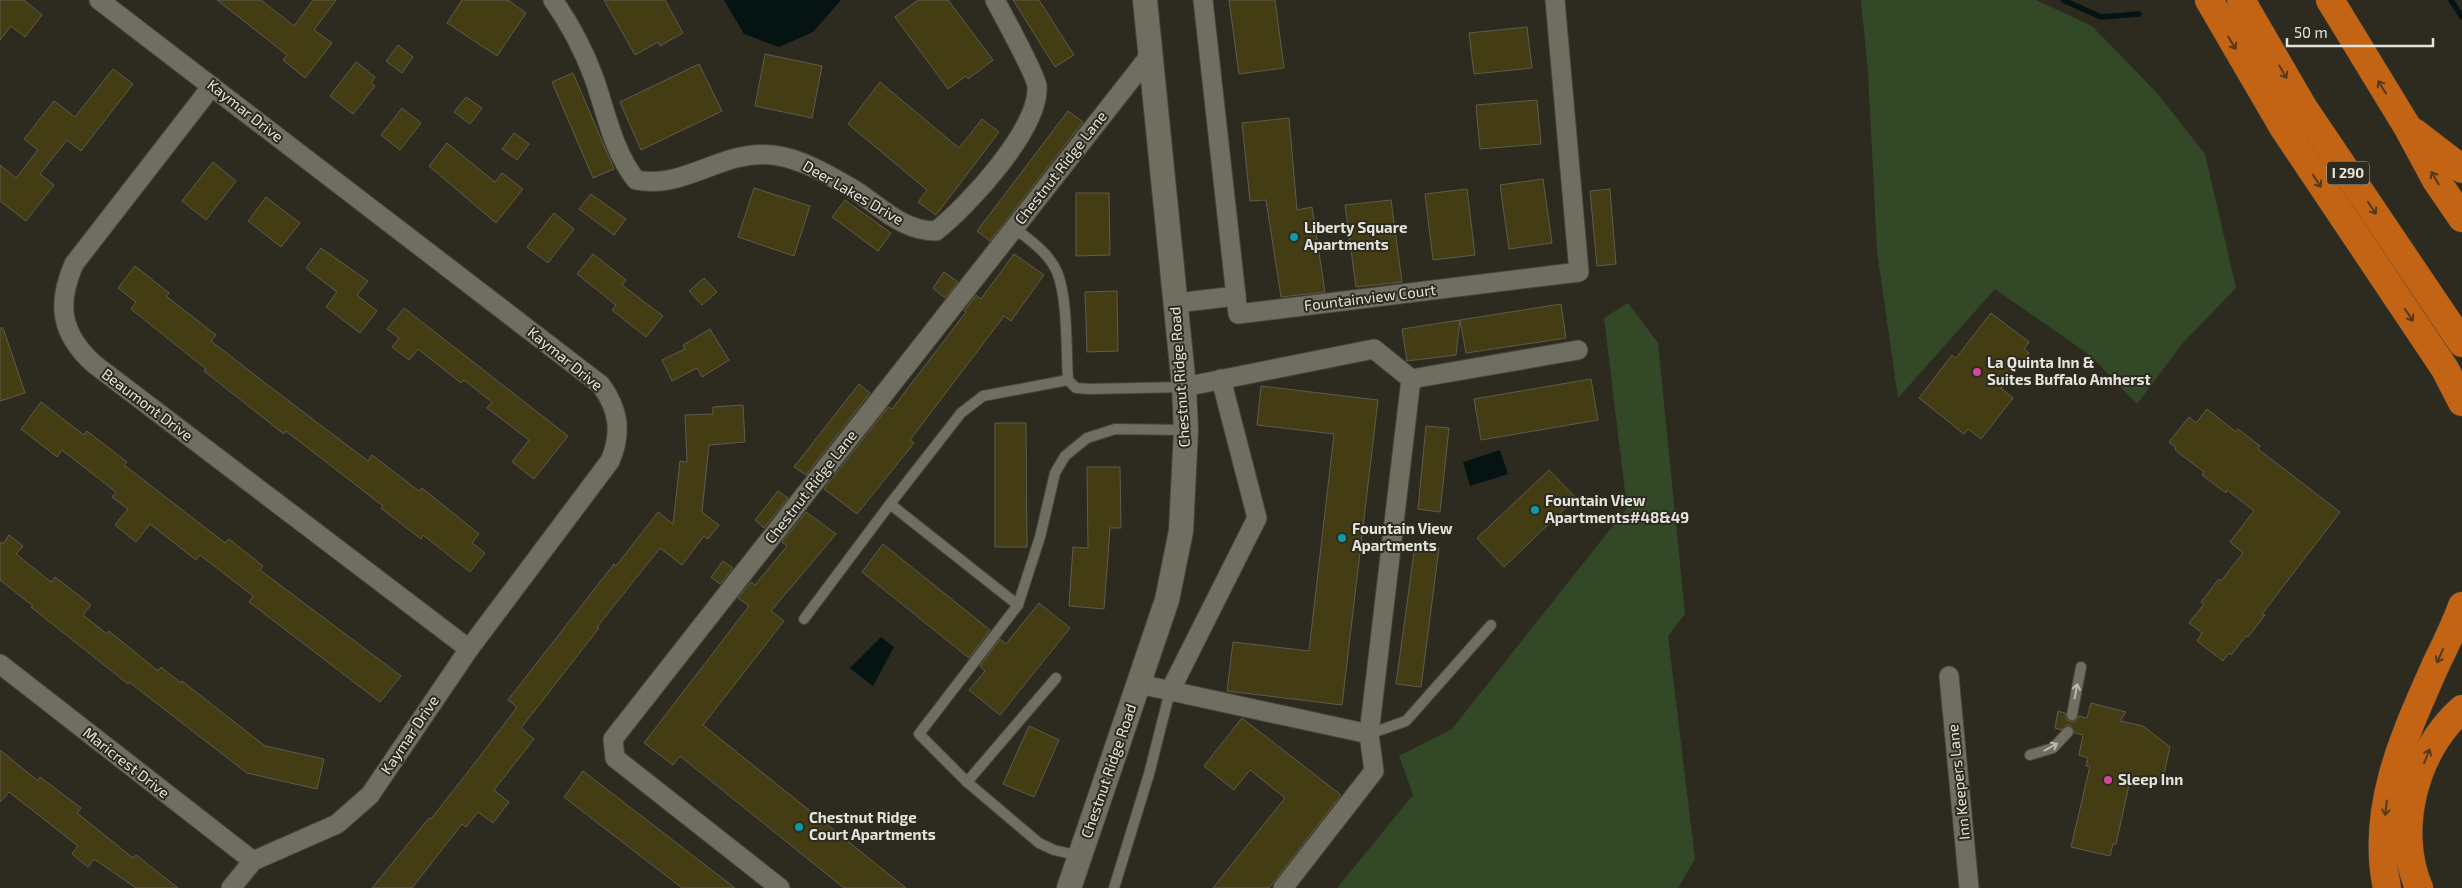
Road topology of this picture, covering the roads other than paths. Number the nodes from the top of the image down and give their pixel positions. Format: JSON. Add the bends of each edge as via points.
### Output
{"nodes":[{"id":1,"x":99,"y":0,"type":"edge"},
{"id":2,"x":554,"y":0,"type":"edge"},
{"id":3,"x":995,"y":0,"type":"edge"},
{"id":4,"x":1203,"y":0,"type":"edge"},
{"id":5,"x":1556,"y":0,"type":"edge"},
{"id":6,"x":2208,"y":0,"type":"edge"},
{"id":7,"x":2241,"y":0,"type":"edge"},
{"id":8,"x":2330,"y":0,"type":"edge"},
{"id":9,"x":1148,"y":1,"type":"edge"},
{"id":10,"x":1151,"y":54,"type":"junction"},
{"id":11,"x":212,"y":86,"type":"junction"},
{"id":12,"x":2408,"y":128,"type":"junction"},
{"id":13,"x":2462,"y":169,"type":"edge"},
{"id":14,"x":2462,"y":218,"type":"edge"},
{"id":15,"x":1014,"y":228,"type":"junction"},
{"id":16,"x":1236,"y":296,"type":"junction"},
{"id":17,"x":1176,"y":303,"type":"junction"},
{"id":18,"x":2462,"y":343,"type":"edge"},
{"id":19,"x":1578,"y":350,"type":"dead end"},
{"id":20,"x":1221,"y":379,"type":"junction"},
{"id":21,"x":1411,"y":379,"type":"junction"},
{"id":22,"x":1068,"y":380,"type":"junction"},
{"id":23,"x":1184,"y":387,"type":"junction"},
{"id":24,"x":2462,"y":402,"type":"edge"},
{"id":25,"x":1186,"y":430,"type":"junction"},
{"id":26,"x":890,"y":504,"type":"junction"},
{"id":27,"x":1018,"y":605,"type":"junction"},
{"id":28,"x":2462,"y":606,"type":"edge"},
{"id":29,"x":804,"y":620,"type":"dead end"},
{"id":30,"x":1491,"y":625,"type":"dead end"},
{"id":31,"x":469,"y":649,"type":"junction"},
{"id":32,"x":0,"y":664,"type":"edge"},
{"id":33,"x":2081,"y":667,"type":"dead end"},
{"id":34,"x":1948,"y":676,"type":"dead end"},
{"id":35,"x":1056,"y":678,"type":"dead end"},
{"id":36,"x":1140,"y":684,"type":"junction"},
{"id":37,"x":1170,"y":690,"type":"junction"},
{"id":38,"x":2462,"y":709,"type":"edge"},
{"id":39,"x":2072,"y":714,"type":"dead end"},
{"id":40,"x":2068,"y":732,"type":"dead end"},
{"id":41,"x":1369,"y":734,"type":"junction"},
{"id":42,"x":2030,"y":755,"type":"dead end"},
{"id":43,"x":967,"y":782,"type":"junction"},
{"id":44,"x":1080,"y":856,"type":"junction"},
{"id":45,"x":253,"y":861,"type":"junction"},
{"id":46,"x":231,"y":888,"type":"edge"},
{"id":47,"x":780,"y":888,"type":"edge"},
{"id":48,"x":1069,"y":888,"type":"edge"},
{"id":49,"x":1114,"y":888,"type":"edge"},
{"id":50,"x":1283,"y":888,"type":"edge"},
{"id":51,"x":1969,"y":888,"type":"edge"},
{"id":52,"x":2387,"y":888,"type":"edge"},
{"id":53,"x":2419,"y":888,"type":"edge"}],
"edges":[{"from":1,"to":11,"type":"street","name":"Kaymar Drive"},
{"from":2,"to":3,"type":"street","name":"Deer Lakes Drive","via":[[567,19],[593,76],[625,166],[636,180],[662,182],[748,153],[774,155],[799,161],[920,231],[936,230],[969,201],[1011,148],[1033,112],[1037,84]]},
{"from":4,"to":16,"type":"street"},
{"from":5,"to":16,"type":"street","name":"Fountainview Court","via":[[1579,272],[1238,314]]},
{"from":6,"to":24,"type":"highway","one_way":true,"via":[[2283,127],[2445,369]]},
{"from":7,"to":18,"type":"highway","number":"I 290","one_way":true,"via":[[2304,107]]},
{"from":12,"to":8,"type":"highway","one_way":true},
{"from":9,"to":10,"type":"street","name":"Chestnut Ridge Road"},
{"from":10,"to":15,"type":"street","name":"Chestnut Ridge Lane"},
{"from":10,"to":17,"type":"street","name":"Chestnut Ridge Road"},
{"from":11,"to":31,"type":"street","name":"Kaymar Drive","via":[[601,386],[610,398],[618,432],[610,461]]},
{"from":11,"to":31,"type":"street","name":"Beaumont Drive","via":[[74,264],[63,301],[70,336],[80,352],[94,364]]},
{"from":12,"to":13,"type":"highway"},
{"from":14,"to":12,"type":"highway","one_way":true,"via":[[2436,180]]},
{"from":15,"to":22,"type":"lane","via":[[1048,257],[1057,272],[1062,293]]},
{"from":15,"to":47,"type":"street","name":"Chestnut Ridge Lane","via":[[613,739],[615,758]]},
{"from":16,"to":17,"type":"street"},
{"from":17,"to":23,"type":"street","name":"Chestnut Ridge Road"},
{"from":19,"to":21,"type":"street"},
{"from":20,"to":21,"type":"street","via":[[1374,350]]},
{"from":20,"to":23,"type":"street"},
{"from":20,"to":37,"type":"street","via":[[1257,518]]},
{"from":21,"to":41,"type":"street"},
{"from":22,"to":23,"type":"lane","via":[[1076,388],[1090,389]]},
{"from":22,"to":26,"type":"lane","via":[[983,396],[971,403]]},
{"from":23,"to":25,"type":"street","name":"Chestnut Ridge Road"},
{"from":25,"to":27,"type":"lane","via":[[1116,429],[1087,438],[1074,446],[1055,472],[1040,538]]},
{"from":25,"to":36,"type":"street","name":"Chestnut Ridge Road","via":[[1181,531],[1167,600]]},
{"from":26,"to":27,"type":"lane"},
{"from":26,"to":29,"type":"lane"},
{"from":27,"to":43,"type":"lane","via":[[919,734]]},
{"from":28,"to":52,"type":"highway","one_way":true,"via":[[2391,773],[2383,836]]},
{"from":30,"to":41,"type":"lane","via":[[1406,721]]},
{"from":31,"to":45,"type":"street","name":"Kaymar Drive","via":[[370,795],[337,824]]},
{"from":32,"to":45,"type":"street","name":"Maricrest Drive"},
{"from":39,"to":33,"type":"lane","one_way":true},
{"from":34,"to":51,"type":"street","name":"Inn Keepers Lane"},
{"from":35,"to":43,"type":"lane"},
{"from":36,"to":37,"type":"street"},
{"from":36,"to":44,"type":"street","name":"Chestnut Ridge Road"},
{"from":37,"to":41,"type":"street"},
{"from":37,"to":49,"type":"lane","via":[[1149,774]]},
{"from":53,"to":38,"type":"highway","one_way":true,"via":[[2410,854],[2409,819],[2414,792],[2431,746]]},
{"from":42,"to":40,"type":"lane","one_way":true,"via":[[2053,748]]},
{"from":41,"to":50,"type":"street","via":[[1374,771]]},
{"from":43,"to":44,"type":"lane","via":[[1039,843]]},
{"from":44,"to":48,"type":"street","name":"Chestnut Ridge Road"},
{"from":45,"to":46,"type":"street","name":"Kaymar Drive"}]}
